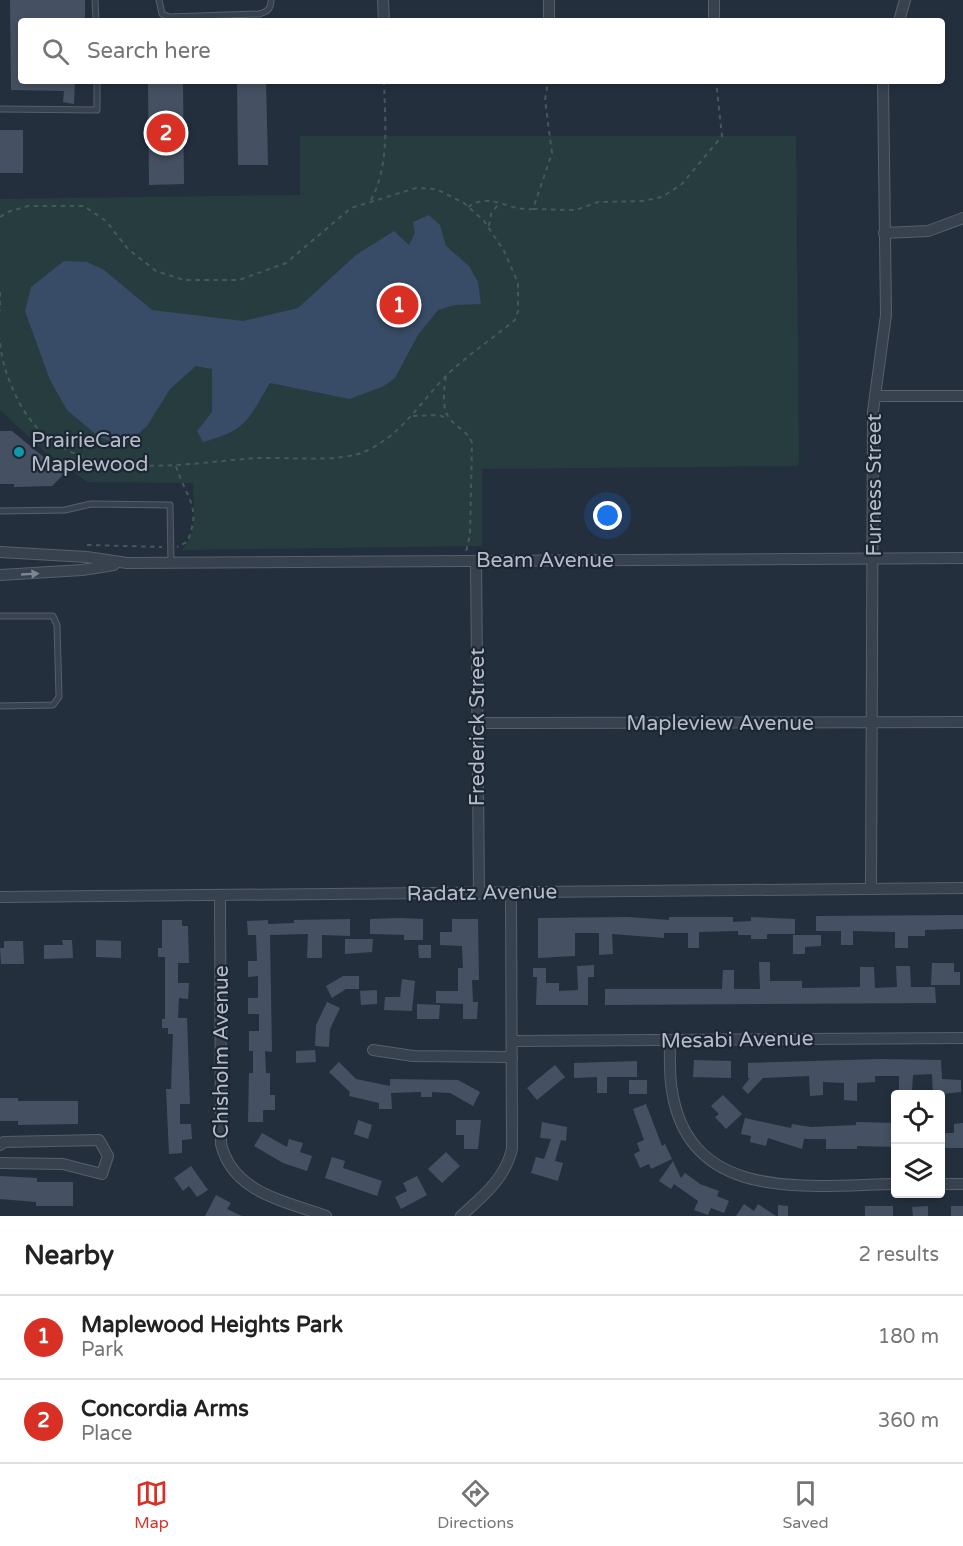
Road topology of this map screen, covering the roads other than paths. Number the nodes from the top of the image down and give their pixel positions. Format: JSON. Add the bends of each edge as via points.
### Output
{"nodes":[{"id":1,"x":95,"y":0,"type":"edge"},
{"id":2,"x":159,"y":0,"type":"edge"},
{"id":3,"x":271,"y":0,"type":"edge"},
{"id":4,"x":383,"y":0,"type":"edge"},
{"id":5,"x":549,"y":0,"type":"edge"},
{"id":6,"x":714,"y":0,"type":"edge"},
{"id":7,"x":905,"y":0,"type":"edge"},
{"id":8,"x":96,"y":18,"type":"edge"},
{"id":9,"x":384,"y":18,"type":"edge"},
{"id":10,"x":549,"y":18,"type":"edge"},
{"id":11,"x":714,"y":18,"type":"edge"},
{"id":12,"x":900,"y":18,"type":"edge"},
{"id":13,"x":97,"y":84,"type":"edge"},
{"id":14,"x":883,"y":84,"type":"edge"},
{"id":15,"x":0,"y":109,"type":"edge"},
{"id":16,"x":963,"y":218,"type":"edge"},
{"id":17,"x":884,"y":233,"type":"junction"},
{"id":18,"x":875,"y":396,"type":"junction"},
{"id":19,"x":963,"y":396,"type":"edge"},
{"id":20,"x":0,"y":511,"type":"edge"},
{"id":21,"x":0,"y":552,"type":"edge"},
{"id":22,"x":874,"y":558,"type":"junction"},
{"id":23,"x":963,"y":558,"type":"edge"},
{"id":24,"x":476,"y":561,"type":"junction"},
{"id":25,"x":127,"y":563,"type":"junction"},
{"id":26,"x":171,"y":563,"type":"junction"},
{"id":27,"x":0,"y":575,"type":"edge"},
{"id":28,"x":0,"y":616,"type":"edge"},
{"id":29,"x":0,"y":706,"type":"edge"},
{"id":30,"x":871,"y":722,"type":"junction"},
{"id":31,"x":963,"y":722,"type":"edge"},
{"id":32,"x":477,"y":723,"type":"junction"},
{"id":33,"x":963,"y":888,"type":"edge"},
{"id":34,"x":872,"y":889,"type":"junction"},
{"id":35,"x":511,"y":893,"type":"junction"},
{"id":36,"x":478,"y":894,"type":"junction"},
{"id":37,"x":220,"y":896,"type":"junction"},
{"id":38,"x":0,"y":897,"type":"edge"},
{"id":39,"x":963,"y":1038,"type":"edge"},
{"id":40,"x":670,"y":1040,"type":"junction"},
{"id":41,"x":512,"y":1041,"type":"junction"},
{"id":42,"x":373,"y":1050,"type":"dead end"},
{"id":43,"x":512,"y":1057,"type":"junction"},
{"id":44,"x":0,"y":1145,"type":"edge"},
{"id":45,"x":0,"y":1163,"type":"edge"},
{"id":46,"x":891,"y":1184,"type":"edge"},
{"id":47,"x":945,"y":1184,"type":"edge"},
{"id":48,"x":963,"y":1184,"type":"edge"},
{"id":49,"x":326,"y":1216,"type":"edge"},
{"id":50,"x":461,"y":1216,"type":"edge"}],
"edges":[{"from":1,"to":8,"type":"lane"},
{"from":2,"to":3,"type":"lane","via":[[162,14],[169,17],[266,13]]},
{"from":4,"to":9,"type":"street"},
{"from":5,"to":10,"type":"street"},
{"from":6,"to":11,"type":"street"},
{"from":7,"to":12,"type":"street"},
{"from":13,"to":15,"type":"lane","via":[[97,110]]},
{"from":14,"to":17,"type":"street","name":"Furness Street"},
{"from":16,"to":17,"type":"street","via":[[928,231]]},
{"from":17,"to":18,"type":"street","name":"Furness Street","via":[[886,315]]},
{"from":18,"to":19,"type":"street"},
{"from":18,"to":22,"type":"street","name":"Furness Street"},
{"from":20,"to":26,"type":"lane","via":[[65,510],[91,504],[170,505]]},
{"from":21,"to":25,"type":"street","name":"Beam Avenue"},
{"from":22,"to":23,"type":"street","name":"Beam Avenue"},
{"from":22,"to":24,"type":"street","name":"Beam Avenue"},
{"from":22,"to":30,"type":"street","name":"Furness Street"},
{"from":24,"to":26,"type":"street","name":"Beam Avenue"},
{"from":24,"to":32,"type":"street","name":"Frederick Street"},
{"from":25,"to":26,"type":"street","name":"Beam Avenue"},
{"from":27,"to":25,"type":"street","name":"Beam Avenue","one_way":true},
{"from":28,"to":29,"type":"lane","via":[[53,616],[57,625],[59,697],[53,705]]},
{"from":30,"to":31,"type":"street","name":"Mapleview Avenue"},
{"from":30,"to":32,"type":"street","name":"Mapleview Avenue"},
{"from":30,"to":34,"type":"street","name":"Furness Street"},
{"from":32,"to":36,"type":"street","name":"Frederick Street"},
{"from":33,"to":34,"type":"street","name":"Radatz Avenue"},
{"from":34,"to":35,"type":"street","name":"Radatz Avenue"},
{"from":35,"to":36,"type":"street","name":"Radatz Avenue"},
{"from":35,"to":41,"type":"street"},
{"from":36,"to":37,"type":"street","name":"Radatz Avenue"},
{"from":37,"to":38,"type":"street","name":"Radatz Avenue"},
{"from":37,"to":49,"type":"street","name":"Chisholm Avenue","via":[[224,1156],[236,1176],[253,1189]]},
{"from":39,"to":40,"type":"street","name":"Mesabi Avenue"},
{"from":40,"to":41,"type":"street","name":"Mesabi Avenue"},
{"from":40,"to":46,"type":"street","via":[[672,1090],[681,1121],[699,1147],[726,1170],[760,1183],[780,1185]]},
{"from":41,"to":43,"type":"street"},
{"from":42,"to":43,"type":"street","via":[[413,1056]]},
{"from":43,"to":50,"type":"street","via":[[513,1137],[509,1160],[498,1181]]},
{"from":44,"to":45,"type":"street","via":[[99,1140],[108,1156],[102,1174],[63,1164]]},
{"from":47,"to":48,"type":"street"}]}
